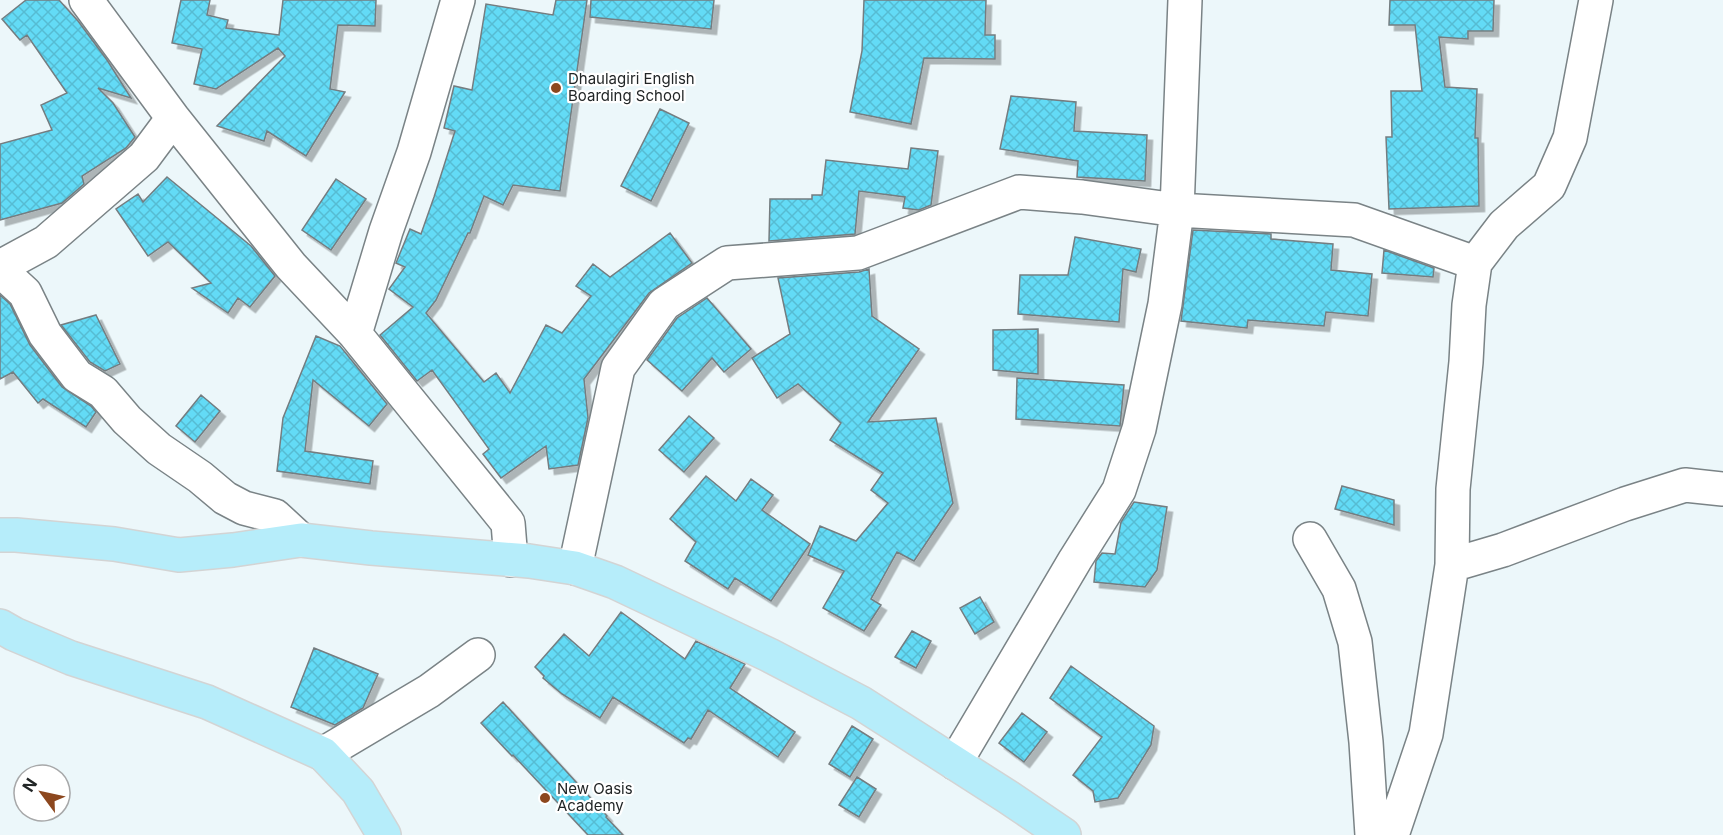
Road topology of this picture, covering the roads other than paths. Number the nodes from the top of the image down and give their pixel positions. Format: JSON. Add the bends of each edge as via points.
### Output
{"nodes":[{"id":1,"x":86,"y":0,"type":"edge"},
{"id":2,"x":458,"y":0,"type":"edge"},
{"id":3,"x":1185,"y":0,"type":"edge"},
{"id":4,"x":1596,"y":0,"type":"edge"},
{"id":5,"x":173,"y":118,"type":"junction"},
{"id":6,"x":1177,"y":210,"type":"junction"},
{"id":7,"x":1475,"y":263,"type":"junction"},
{"id":8,"x":0,"y":268,"type":"edge"},
{"id":9,"x":356,"y":334,"type":"junction"},
{"id":10,"x":1723,"y":489,"type":"edge"},
{"id":11,"x":0,"y":536,"type":"edge"},
{"id":12,"x":1310,"y":539,"type":"dead end"},
{"id":13,"x":301,"y":540,"type":"junction"},
{"id":14,"x":511,"y":560,"type":"junction"},
{"id":15,"x":1452,"y":565,"type":"junction"},
{"id":16,"x":575,"y":568,"type":"junction"},
{"id":17,"x":0,"y":626,"type":"edge"},
{"id":18,"x":478,"y":655,"type":"dead end"},
{"id":19,"x":323,"y":754,"type":"junction"},
{"id":20,"x":955,"y":763,"type":"junction"},
{"id":21,"x":384,"y":835,"type":"edge"},
{"id":22,"x":1064,"y":835,"type":"edge"},
{"id":23,"x":1372,"y":835,"type":"edge"},
{"id":24,"x":1392,"y":835,"type":"edge"}],
"edges":[{"from":1,"to":5,"type":"street"},
{"from":2,"to":9,"type":"street"},
{"from":3,"to":6,"type":"street"},
{"from":4,"to":7,"type":"street","via":[[1570,138],[1549,186],[1504,225]]},
{"from":5,"to":8,"type":"street","via":[[144,157],[46,242]]},
{"from":5,"to":9,"type":"street","via":[[291,266]]},
{"from":6,"to":7,"type":"street","via":[[1354,220]]},
{"from":6,"to":16,"type":"street","via":[[1019,192],[858,253],[727,263],[664,304],[618,368]]},
{"from":6,"to":20,"type":"street","via":[[1163,315],[1139,429],[1119,490]]},
{"from":7,"to":15,"type":"street","via":[[1453,489]]},
{"from":8,"to":13,"type":"street","via":[[25,293],[45,334],[77,376],[103,392],[159,449],[225,498],[275,516]]},
{"from":9,"to":14,"type":"street","via":[[508,523]]},
{"from":10,"to":15,"type":"street","via":[[1685,485]]},
{"from":11,"to":13,"type":"main road","via":[[16,534],[114,544],[179,555]]},
{"from":12,"to":23,"type":"street","via":[[1339,589],[1354,642]]},
{"from":13,"to":14,"type":"main road"},
{"from":14,"to":16,"type":"main road"},
{"from":15,"to":24,"type":"street","via":[[1426,734]]},
{"from":16,"to":20,"type":"main road","via":[[615,582],[769,655],[861,704]]},
{"from":17,"to":19,"type":"main road","via":[[71,658],[207,702]]},
{"from":18,"to":19,"type":"street","via":[[429,691]]},
{"from":19,"to":21,"type":"main road","via":[[358,791]]},
{"from":20,"to":22,"type":"main road"}]}
